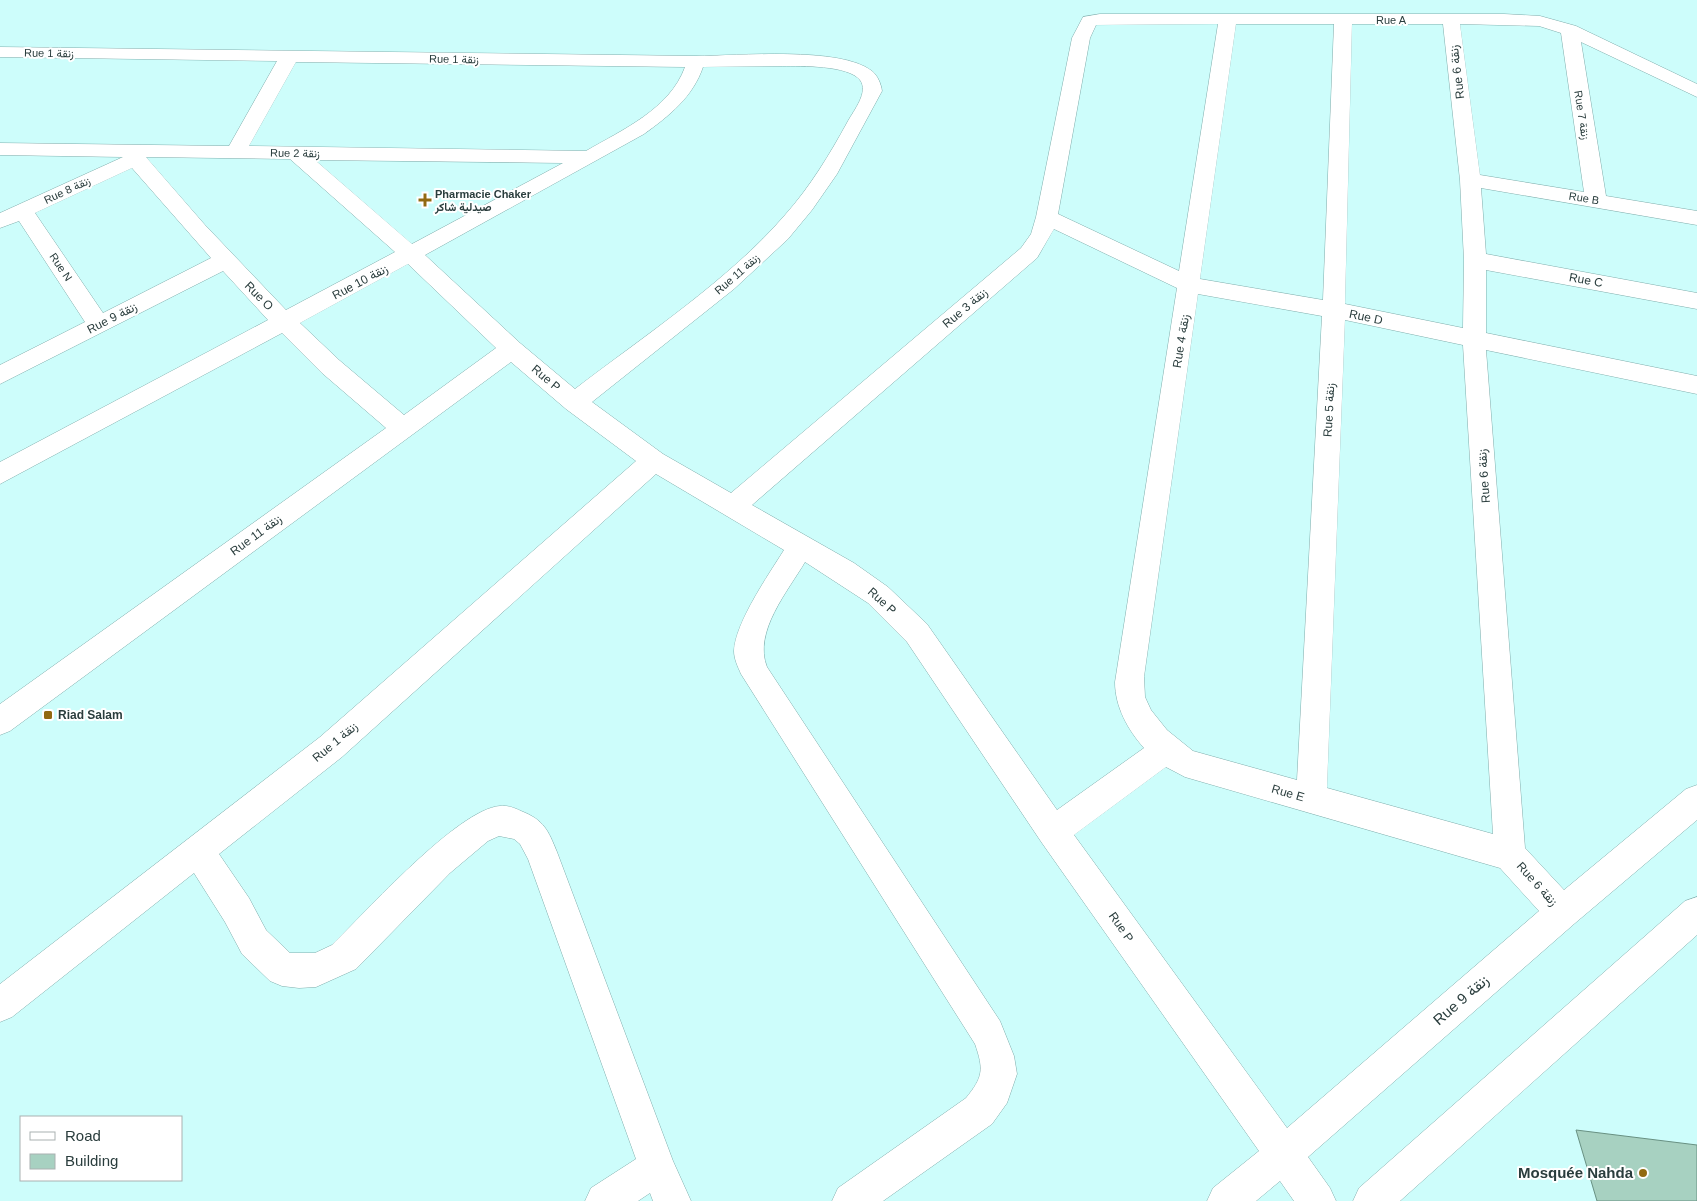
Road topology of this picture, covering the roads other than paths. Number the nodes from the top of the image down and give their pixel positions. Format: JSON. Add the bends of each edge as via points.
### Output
{"nodes":[{"id":1,"x":1228,"y":20,"type":"junction"},
{"id":2,"x":1344,"y":20,"type":"junction"},
{"id":3,"x":1451,"y":20,"type":"junction"},
{"id":4,"x":1570,"y":30,"type":"junction"},
{"id":5,"x":1081,"y":38,"type":"joint"},
{"id":6,"x":0,"y":52,"type":"edge"},
{"id":7,"x":289,"y":58,"type":"junction"},
{"id":8,"x":696,"y":62,"type":"junction"},
{"id":9,"x":1694,"y":95,"type":"edge"},
{"id":10,"x":862,"y":112,"type":"joint"},
{"id":11,"x":0,"y":149,"type":"edge"},
{"id":12,"x":236,"y":152,"type":"junction"},
{"id":13,"x":295,"y":153,"type":"junction"},
{"id":14,"x":137,"y":155,"type":"junction"},
{"id":15,"x":590,"y":157,"type":"junction"},
{"id":16,"x":1470,"y":180,"type":"junction"},
{"id":17,"x":1596,"y":200,"type":"junction"},
{"id":18,"x":23,"y":211,"type":"junction"},
{"id":19,"x":1047,"y":217,"type":"junction"},
{"id":20,"x":1697,"y":218,"type":"edge"},
{"id":21,"x":0,"y":221,"type":"edge"},
{"id":22,"x":411,"y":255,"type":"junction"},
{"id":23,"x":1475,"y":260,"type":"junction"},
{"id":24,"x":224,"y":261,"type":"junction"},
{"id":25,"x":1190,"y":284,"type":"junction"},
{"id":26,"x":1697,"y":300,"type":"edge"},
{"id":27,"x":1334,"y":310,"type":"junction"},
{"id":28,"x":284,"y":322,"type":"junction"},
{"id":29,"x":99,"y":324,"type":"junction"},
{"id":30,"x":1474,"y":339,"type":"junction"},
{"id":31,"x":512,"y":349,"type":"junction"},
{"id":32,"x":0,"y":375,"type":"edge"},
{"id":33,"x":1697,"y":385,"type":"edge"},
{"id":34,"x":575,"y":402,"type":"junction"},
{"id":35,"x":403,"y":428,"type":"junction"},
{"id":36,"x":654,"y":461,"type":"junction"},
{"id":37,"x":0,"y":474,"type":"edge"},
{"id":38,"x":732,"y":507,"type":"junction"},
{"id":39,"x":801,"y":545,"type":"junction"},
{"id":40,"x":1132,"y":662,"type":"joint"},
{"id":41,"x":0,"y":721,"type":"edge"},
{"id":42,"x":1166,"y":750,"type":"junction"},
{"id":43,"x":1311,"y":800,"type":"junction"},
{"id":44,"x":1697,"y":800,"type":"edge"},
{"id":45,"x":1053,"y":832,"type":"junction"},
{"id":46,"x":198,"y":851,"type":"junction"},
{"id":47,"x":1510,"y":855,"type":"junction"},
{"id":48,"x":1562,"y":912,"type":"junction"},
{"id":49,"x":1697,"y":913,"type":"edge"},
{"id":50,"x":0,"y":1005,"type":"edge"},
{"id":51,"x":1283,"y":1155,"type":"junction"},
{"id":52,"x":657,"y":1167,"type":"junction"},
{"id":53,"x":604,"y":1201,"type":"edge"},
{"id":54,"x":672,"y":1201,"type":"edge"},
{"id":55,"x":851,"y":1201,"type":"edge"},
{"id":56,"x":1226,"y":1201,"type":"edge"},
{"id":57,"x":1317,"y":1201,"type":"edge"},
{"id":58,"x":1372,"y":1201,"type":"edge"}],
"edges":[{"from":1,"to":2,"type":"street","name":"Rue A"},
{"from":1,"to":5,"type":"street","name":"Rue A","via":[[1100,18],[1089,21]]},
{"from":1,"to":25,"type":"street","name":"Rue 4 زنقة"},
{"from":2,"to":3,"type":"street","name":"Rue A"},
{"from":2,"to":27,"type":"street","name":"Rue 5 زنقة"},
{"from":3,"to":4,"type":"street","name":"Rue A","via":[[1525,19]]},
{"from":3,"to":16,"type":"street","name":"Rue 6 زنقة"},
{"from":4,"to":9,"type":"street","name":"Rue A"},
{"from":4,"to":17,"type":"street","name":"Rue 7 زنقة"},
{"from":5,"to":19,"type":"street","name":"Rue 3 زنقة"},
{"from":6,"to":7,"type":"street","name":"Rue 1 زنقة"},
{"from":7,"to":8,"type":"street","name":"Rue 1 زنقة"},
{"from":7,"to":12,"type":"street"},
{"from":8,"to":10,"type":"street","name":"Rue 1 زنقة","via":[[794,61],[850,68],[864,74],[872,86],[873,91]]},
{"from":8,"to":15,"type":"street","name":"Rue 10 زنقة","via":[[693,75],[674,100],[648,122]]},
{"from":10,"to":34,"type":"street","name":"Rue 11 زنقة","via":[[820,182],[794,219],[767,248],[728,283]]},
{"from":11,"to":14,"type":"street","name":"Rue 2 زنقة"},
{"from":12,"to":13,"type":"street","name":"Rue 2 زنقة"},
{"from":12,"to":14,"type":"street","name":"Rue 2 زنقة"},
{"from":13,"to":15,"type":"street","name":"Rue 2 زنقة"},
{"from":13,"to":22,"type":"street","name":"Rue P"},
{"from":14,"to":18,"type":"street","name":"Rue 8 زنقة"},
{"from":14,"to":24,"type":"street","name":"Rue O"},
{"from":15,"to":22,"type":"street","name":"Rue 10 زنقة"},
{"from":16,"to":17,"type":"street","name":"Rue B"},
{"from":16,"to":23,"type":"street","name":"Rue 6 زنقة"},
{"from":17,"to":20,"type":"street","name":"Rue B"},
{"from":18,"to":21,"type":"street","name":"Rue 8 زنقة"},
{"from":18,"to":29,"type":"street","name":"Rue N"},
{"from":19,"to":25,"type":"street","name":"Rue D"},
{"from":19,"to":38,"type":"street","name":"Rue 3 زنقة","via":[[1041,235],[1028,253]]},
{"from":22,"to":28,"type":"street","name":"Rue 10 زنقة"},
{"from":22,"to":31,"type":"street","name":"Rue P"},
{"from":23,"to":26,"type":"street","name":"Rue C"},
{"from":23,"to":30,"type":"street","name":"Rue 6 زنقة"},
{"from":24,"to":28,"type":"street","name":"Rue O"},
{"from":24,"to":29,"type":"street","name":"Rue 9 زنقة"},
{"from":25,"to":27,"type":"street","name":"Rue D"},
{"from":25,"to":40,"type":"street","name":"Rue 4 زنقة"},
{"from":27,"to":30,"type":"street","name":"Rue D"},
{"from":27,"to":43,"type":"street","name":"Rue 5 زنقة"},
{"from":28,"to":35,"type":"street","name":"Rue O","via":[[374,406]]},
{"from":28,"to":37,"type":"street","name":"Rue 10 زنقة"},
{"from":29,"to":32,"type":"street","name":"Rue 9 زنقة"},
{"from":30,"to":33,"type":"street","name":"Rue D"},
{"from":30,"to":47,"type":"street","name":"Rue 6 زنقة"},
{"from":31,"to":34,"type":"street","name":"Rue P"},
{"from":31,"to":35,"type":"street","name":"Rue 11 زنقة"},
{"from":34,"to":36,"type":"street","name":"Rue P"},
{"from":35,"to":41,"type":"street","name":"Rue 11 زنقة"},
{"from":36,"to":38,"type":"street","name":"Rue P"},
{"from":36,"to":46,"type":"street","name":"Rue 1 زنقة","via":[[331,747]]},
{"from":38,"to":39,"type":"street","name":"Rue P"},
{"from":39,"to":45,"type":"street","name":"Rue P","via":[[878,595],[917,633]]},
{"from":39,"to":55,"type":"street","via":[[757,624],[749,647],[755,674],[988,1033],[1000,1062],[995,1092],[980,1111]]},
{"from":40,"to":42,"type":"street","name":"Rue E","via":[[1129,687],[1137,712]]},
{"from":42,"to":43,"type":"street","name":"Rue E","via":[[1185,763]]},
{"from":42,"to":45,"type":"street"},
{"from":43,"to":47,"type":"street","name":"Rue E"},
{"from":44,"to":48,"type":"street","name":"Rue 9 زنقة"},
{"from":45,"to":51,"type":"street","name":"Rue P"},
{"from":46,"to":50,"type":"street","name":"Rue 1 زنقة"},
{"from":46,"to":52,"type":"street","via":[[254,942],[282,969],[316,970],[344,957],[439,862],[477,830],[499,821],[525,828],[541,852]]},
{"from":47,"to":48,"type":"street","name":"Rue 6 زنقة"},
{"from":48,"to":51,"type":"street","name":"Rue 9 زنقة"},
{"from":49,"to":58,"type":"street"},
{"from":51,"to":56,"type":"street","name":"Rue 9 زنقة"},
{"from":51,"to":57,"type":"street","name":"Rue P"},
{"from":52,"to":53,"type":"street"},
{"from":52,"to":54,"type":"street"}]}
